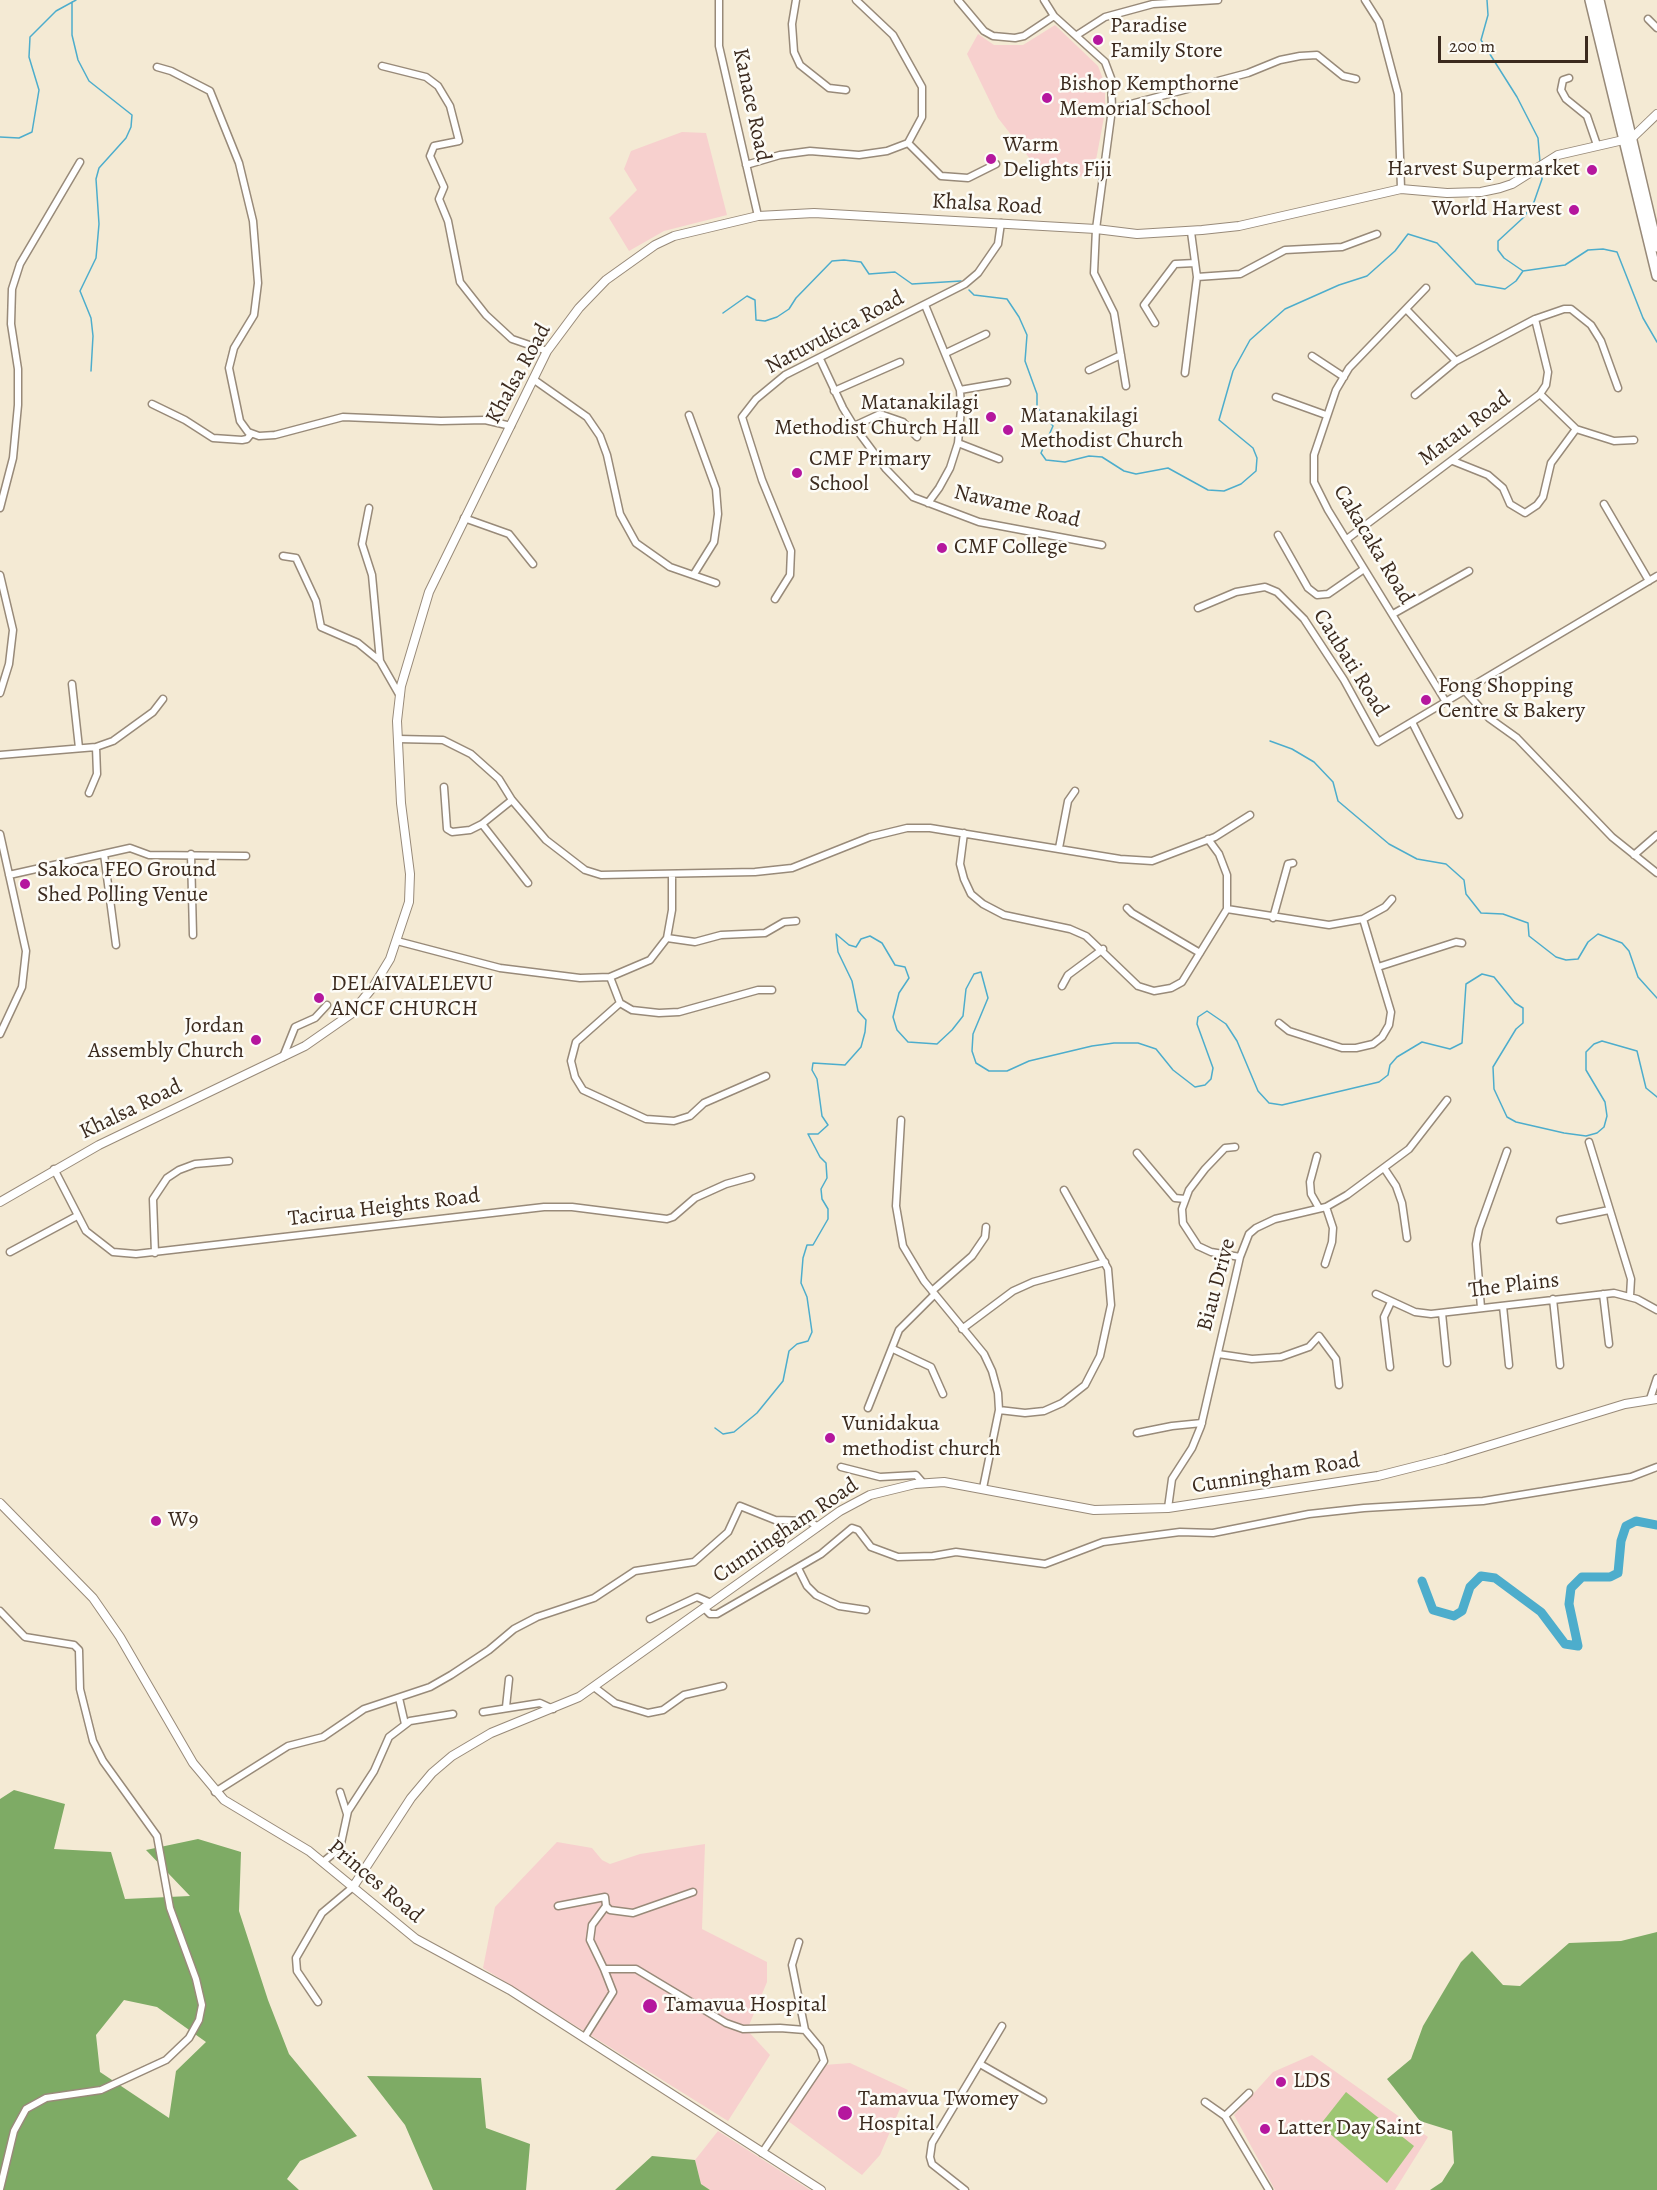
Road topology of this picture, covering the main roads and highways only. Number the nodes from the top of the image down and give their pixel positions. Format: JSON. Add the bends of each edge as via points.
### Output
{"nodes":[{"id":1,"x":1590,"y":0,"type":"edge"},
{"id":2,"x":1599,"y":0,"type":"edge"},
{"id":3,"x":1657,"y":114,"type":"edge"},
{"id":4,"x":1628,"y":139,"type":"junction"},
{"id":5,"x":1657,"y":247,"type":"edge"},
{"id":6,"x":1656,"y":271,"type":"edge"},
{"id":7,"x":0,"y":1202,"type":"edge"},
{"id":8,"x":1653,"y":1399,"type":"edge"},
{"id":9,"x":0,"y":1503,"type":"edge"},
{"id":10,"x":353,"y":1887,"type":"junction"},
{"id":11,"x":821,"y":2190,"type":"edge"}],
"edges":[{"from":1,"to":4,"type":"highway"},
{"from":2,"to":4,"type":"highway"},
{"from":3,"to":4,"type":"main road"},
{"from":4,"to":5,"type":"highway"},
{"from":4,"to":6,"type":"highway"},
{"from":4,"to":7,"type":"main road","name":"Khalsa Road","via":[[1558,155],[1512,184],[1481,192],[1401,189],[1239,226],[1191,232],[1137,234],[814,213],[758,216],[674,236],[655,245],[606,280],[547,351],[429,592],[400,696],[398,739],[409,902],[397,941],[373,987],[351,1014],[305,1047],[154,1117]]},
{"from":8,"to":10,"type":"main road","name":"Cunningham Road","via":[[1378,1476],[1168,1508],[1094,1510],[944,1482],[870,1495],[818,1527],[594,1688],[554,1710],[476,1740],[438,1768],[399,1814]]},
{"from":9,"to":10,"type":"main road","name":"Princes Road","via":[[93,1598],[214,1792],[291,1839]]},
{"from":10,"to":11,"type":"main road","name":"Princes Road","via":[[416,1939],[510,1990]]}]}
